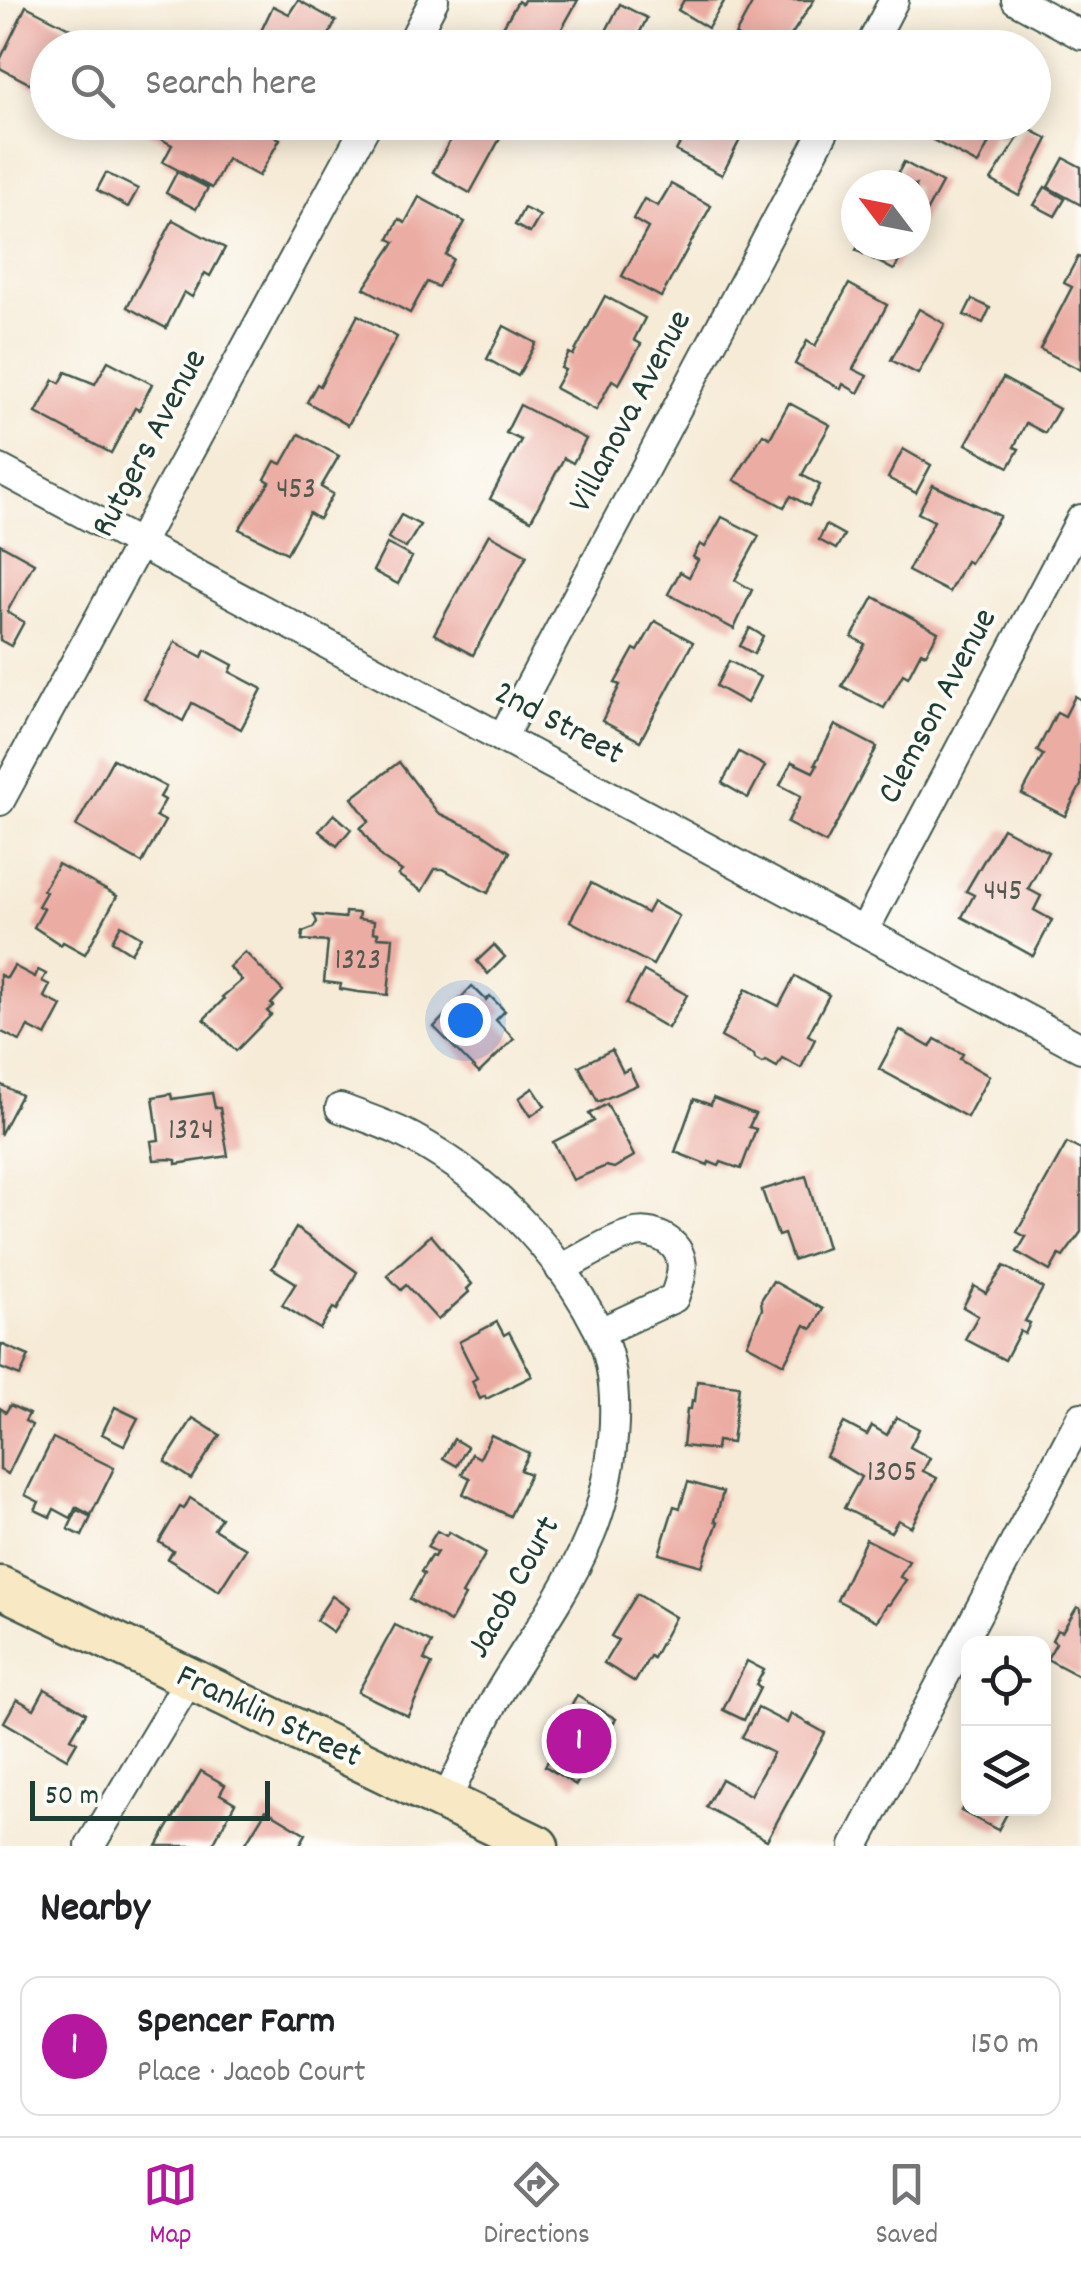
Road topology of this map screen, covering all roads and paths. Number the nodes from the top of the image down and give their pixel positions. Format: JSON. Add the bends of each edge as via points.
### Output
{"nodes":[{"id":1,"x":434,"y":0,"type":"edge"},
{"id":2,"x":894,"y":0,"type":"edge"},
{"id":3,"x":1016,"y":0,"type":"edge"},
{"id":4,"x":418,"y":30,"type":"edge"},
{"id":5,"x":878,"y":30,"type":"edge"},
{"id":6,"x":1081,"y":35,"type":"edge"},
{"id":7,"x":358,"y":140,"type":"edge"},
{"id":8,"x":819,"y":140,"type":"edge"},
{"id":9,"x":0,"y":470,"type":"edge"},
{"id":10,"x":1081,"y":519,"type":"edge"},
{"id":11,"x":139,"y":546,"type":"junction"},
{"id":12,"x":502,"y":738,"type":"junction"},
{"id":13,"x":0,"y":801,"type":"edge"},
{"id":14,"x":864,"y":931,"type":"junction"},
{"id":15,"x":1081,"y":1048,"type":"edge"},
{"id":16,"x":340,"y":1108,"type":"dead end"},
{"id":17,"x":560,"y":1269,"type":"junction"},
{"id":18,"x":600,"y":1332,"type":"junction"},
{"id":19,"x":1081,"y":1417,"type":"edge"},
{"id":20,"x":0,"y":1587,"type":"edge"},
{"id":21,"x":188,"y":1680,"type":"junction"},
{"id":22,"x":445,"y":1802,"type":"junction"},
{"id":23,"x":90,"y":1846,"type":"edge"},
{"id":24,"x":538,"y":1846,"type":"edge"},
{"id":25,"x":855,"y":1846,"type":"edge"}],
"edges":[{"from":1,"to":4,"type":"street"},
{"from":2,"to":5,"type":"street"},
{"from":3,"to":6,"type":"street"},
{"from":7,"to":11,"type":"street","name":"Rutgers Avenue"},
{"from":8,"to":12,"type":"street","name":"Villanova Avenue"},
{"from":9,"to":11,"type":"street","name":"2nd Street"},
{"from":10,"to":14,"type":"street","name":"Clemson Avenue"},
{"from":11,"to":12,"type":"street","name":"2nd Street"},
{"from":11,"to":13,"type":"street","name":"Rutgers Avenue"},
{"from":12,"to":14,"type":"street","name":"2nd Street"},
{"from":14,"to":15,"type":"street","name":"2nd Street"},
{"from":16,"to":17,"type":"street","name":"Jacob Court","via":[[398,1130],[444,1158],[498,1200]]},
{"from":17,"to":18,"type":"street","name":"Jacob Court"},
{"from":17,"to":18,"type":"street","via":[[634,1232],[672,1242],[681,1257],[674,1298]]},
{"from":18,"to":22,"type":"street","name":"Jacob Court","via":[[613,1384],[612,1438],[588,1542],[496,1698]]},
{"from":19,"to":25,"type":"street"},
{"from":20,"to":21,"type":"street","name":"Franklin Street"},
{"from":21,"to":22,"type":"street","name":"Franklin Street"},
{"from":21,"to":23,"type":"street"},
{"from":22,"to":24,"type":"street","name":"Franklin Street"}]}
